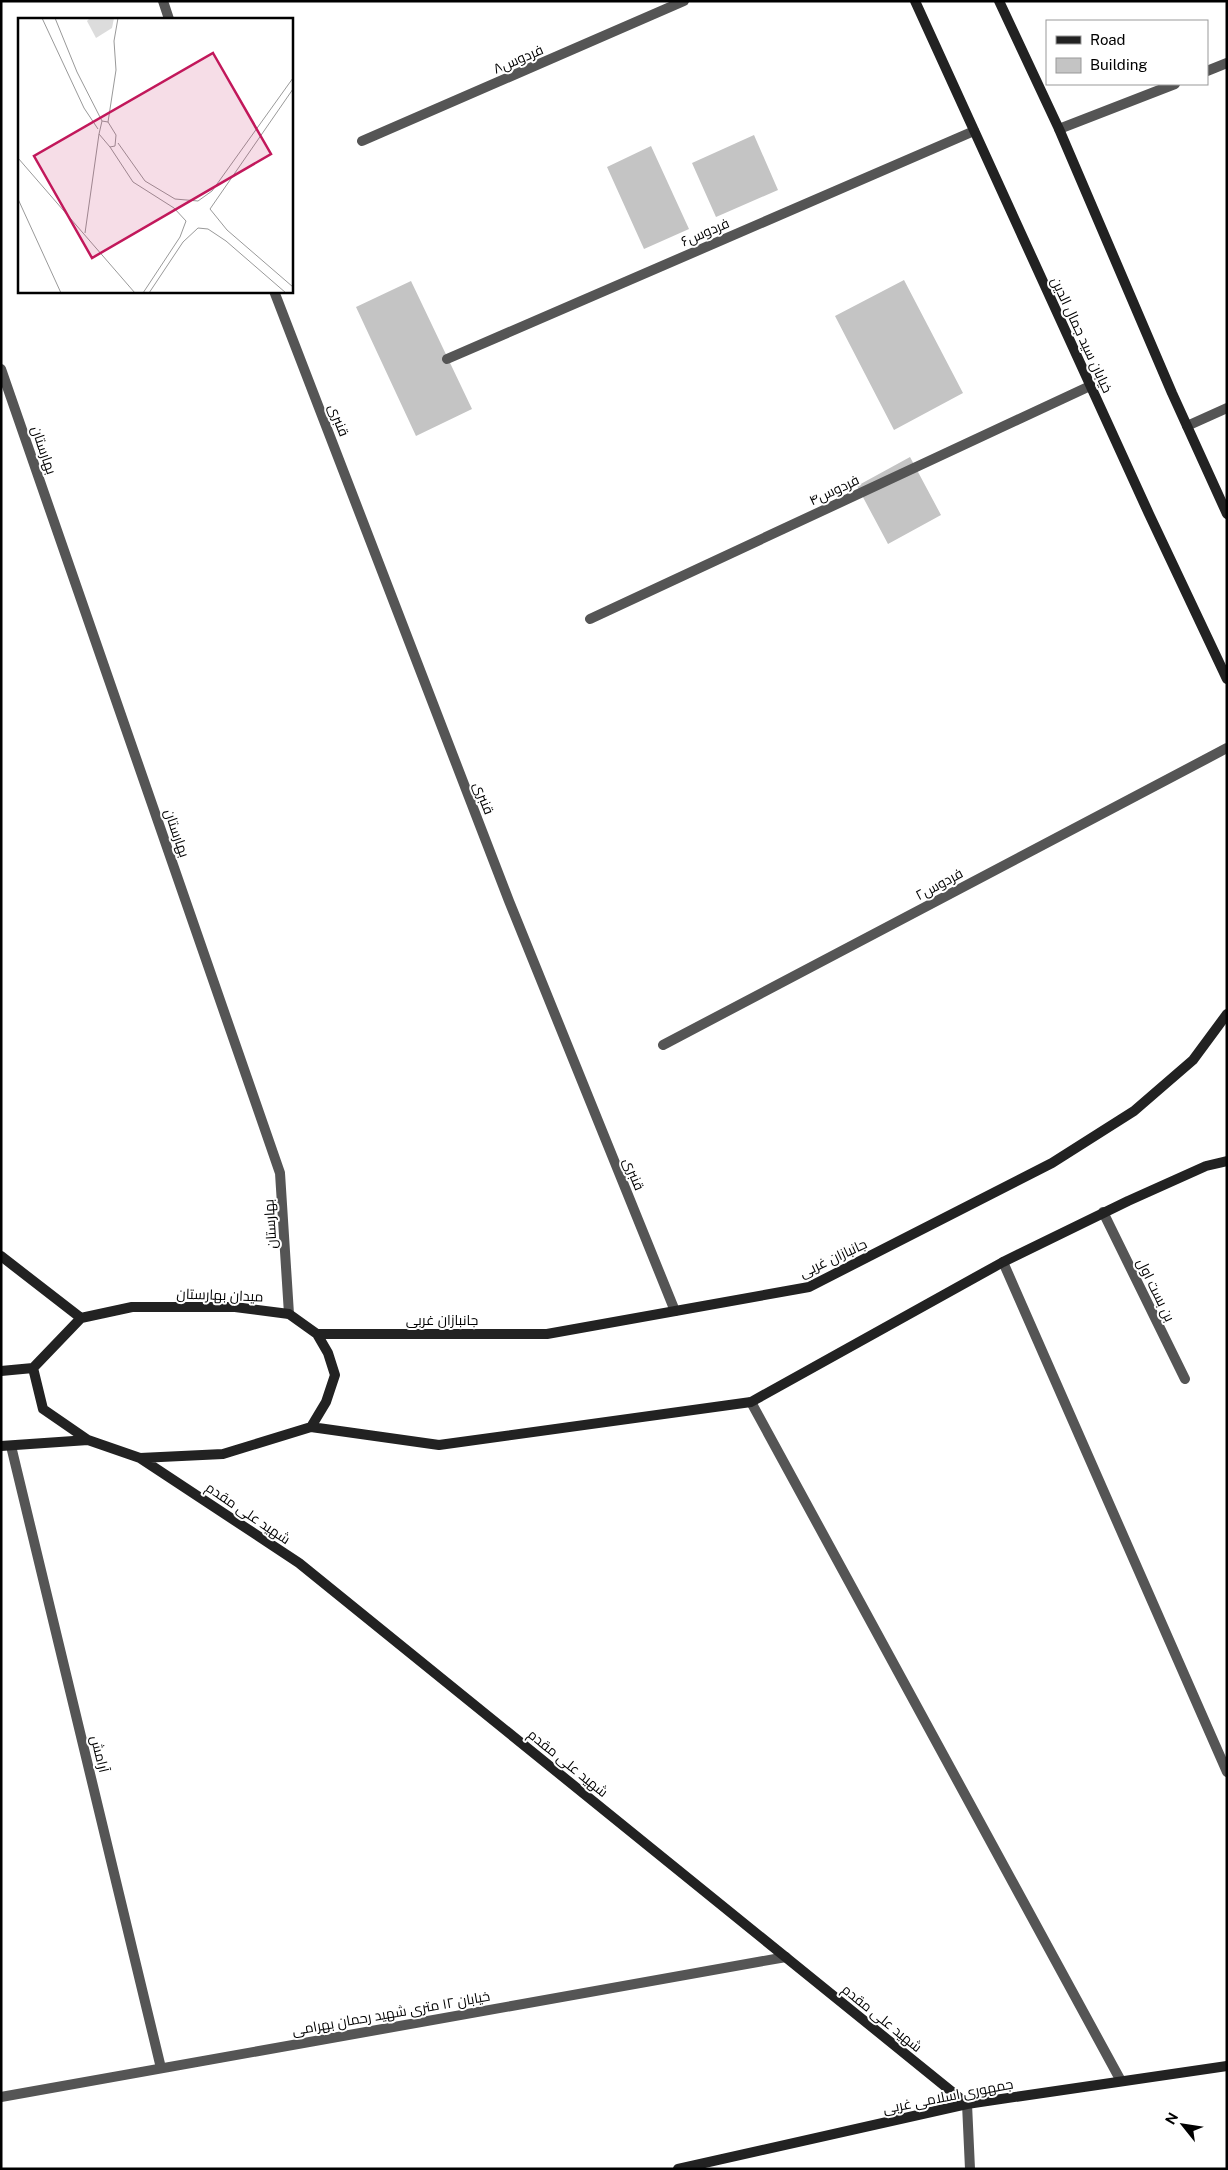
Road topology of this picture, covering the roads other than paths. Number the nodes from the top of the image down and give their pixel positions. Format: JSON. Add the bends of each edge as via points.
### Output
{"nodes":[{"id":1,"x":163,"y":1,"type":"edge"},
{"id":2,"x":684,"y":1,"type":"edge"},
{"id":3,"x":915,"y":1,"type":"edge"},
{"id":4,"x":999,"y":1,"type":"edge"},
{"id":5,"x":169,"y":18,"type":"edge"},
{"id":6,"x":1227,"y":63,"type":"edge"},
{"id":7,"x":1208,"y":71,"type":"edge"},
{"id":8,"x":1172,"y":85,"type":"edge"},
{"id":9,"x":1059,"y":130,"type":"junction"},
{"id":10,"x":974,"y":131,"type":"junction"},
{"id":11,"x":362,"y":141,"type":"dead end"},
{"id":12,"x":274,"y":292,"type":"edge"},
{"id":13,"x":447,"y":359,"type":"dead end"},
{"id":14,"x":1,"y":369,"type":"edge"},
{"id":15,"x":1090,"y":386,"type":"junction"},
{"id":16,"x":1227,"y":408,"type":"edge"},
{"id":17,"x":1186,"y":426,"type":"junction"},
{"id":18,"x":1227,"y":514,"type":"edge"},
{"id":19,"x":590,"y":619,"type":"dead end"},
{"id":20,"x":1227,"y":679,"type":"edge"},
{"id":21,"x":1227,"y":748,"type":"edge"},
{"id":22,"x":1227,"y":1014,"type":"edge"},
{"id":23,"x":664,"y":1045,"type":"dead end"},
{"id":24,"x":1227,"y":1161,"type":"edge"},
{"id":25,"x":1103,"y":1212,"type":"junction"},
{"id":26,"x":1,"y":1256,"type":"edge"},
{"id":27,"x":1003,"y":1262,"type":"junction"},
{"id":28,"x":675,"y":1311,"type":"junction"},
{"id":29,"x":289,"y":1314,"type":"junction"},
{"id":30,"x":81,"y":1318,"type":"junction"},
{"id":31,"x":316,"y":1334,"type":"junction"},
{"id":32,"x":33,"y":1368,"type":"junction"},
{"id":33,"x":1,"y":1371,"type":"edge"},
{"id":34,"x":1185,"y":1379,"type":"dead end"},
{"id":35,"x":751,"y":1402,"type":"junction"},
{"id":36,"x":311,"y":1427,"type":"junction"},
{"id":37,"x":88,"y":1440,"type":"junction"},
{"id":38,"x":6,"y":1446,"type":"edge"},
{"id":39,"x":140,"y":1458,"type":"junction"},
{"id":40,"x":1227,"y":1772,"type":"edge"},
{"id":41,"x":786,"y":1957,"type":"junction"},
{"id":42,"x":1227,"y":2066,"type":"edge"},
{"id":43,"x":162,"y":2068,"type":"junction"},
{"id":44,"x":1121,"y":2082,"type":"junction"},
{"id":45,"x":1,"y":2097,"type":"edge"},
{"id":46,"x":967,"y":2104,"type":"junction"},
{"id":47,"x":678,"y":2169,"type":"edge"},
{"id":48,"x":970,"y":2169,"type":"edge"}],
"edges":[{"from":1,"to":5,"type":"street"},
{"from":2,"to":11,"type":"street","name":"فردوس۸"},
{"from":3,"to":10,"type":"main road","name":"خیابان سید جمال الدین"},
{"from":4,"to":9,"type":"main road"},
{"from":6,"to":7,"type":"street"},
{"from":8,"to":9,"type":"street"},
{"from":9,"to":17,"type":"main road"},
{"from":10,"to":13,"type":"street","name":"فردوس۶"},
{"from":10,"to":15,"type":"main road","name":"خیابان سید جمال الدین"},
{"from":12,"to":28,"type":"street","name":"قنبری","via":[[509,901]]},
{"from":14,"to":29,"type":"street","name":"بهارستان","via":[[280,1173]]},
{"from":15,"to":19,"type":"street","name":"فردوس۴"},
{"from":15,"to":20,"type":"main road","name":"خیابان سید جمال الدین"},
{"from":16,"to":17,"type":"street"},
{"from":17,"to":18,"type":"main road"},
{"from":21,"to":23,"type":"street","name":"فردوس۲"},
{"from":22,"to":28,"type":"main road","name":"جانبازان غربی","via":[[1193,1060],[1134,1111],[1052,1164],[810,1287]]},
{"from":24,"to":25,"type":"main road","via":[[1206,1166]]},
{"from":25,"to":27,"type":"main road"},
{"from":25,"to":34,"type":"street","name":"بن بست اول"},
{"from":26,"to":30,"type":"main road"},
{"from":27,"to":35,"type":"main road"},
{"from":27,"to":40,"type":"street"},
{"from":28,"to":31,"type":"main road","name":"جانبازان غربی","via":[[548,1334]]},
{"from":29,"to":30,"type":"main road","name":"میدان بهارستان","via":[[235,1307],[132,1307]]},
{"from":29,"to":31,"type":"main road","name":"میدان بهارستان"},
{"from":30,"to":32,"type":"main road"},
{"from":31,"to":36,"type":"main road","name":"میدان بهارستان","via":[[328,1353],[335,1375],[326,1402]]},
{"from":32,"to":33,"type":"main road"},
{"from":32,"to":37,"type":"main road","via":[[43,1409]]},
{"from":35,"to":36,"type":"main road","via":[[439,1446]]},
{"from":35,"to":44,"type":"street"},
{"from":36,"to":39,"type":"main road","via":[[224,1454]]},
{"from":37,"to":38,"type":"main road"},
{"from":37,"to":39,"type":"main road"},
{"from":38,"to":43,"type":"street","name":"آرامش"},
{"from":39,"to":41,"type":"main road","name":"شهید علی مقدم","via":[[299,1563]]},
{"from":41,"to":43,"type":"street","name":"خیابان ۱۲ متری شهید رحمان بهرامی"},
{"from":41,"to":46,"type":"main road","name":"شهید علی مقدم"},
{"from":42,"to":44,"type":"main road","name":"جمهوری اسلامی غربی"},
{"from":43,"to":45,"type":"street","name":"خیابان ۱۲ متری شهید رحمان بهرامی"},
{"from":44,"to":46,"type":"main road","name":"جمهوری اسلامی غربی"},
{"from":46,"to":47,"type":"main road","name":"جمهوری اسلامی غربی"},
{"from":46,"to":48,"type":"street"}]}
